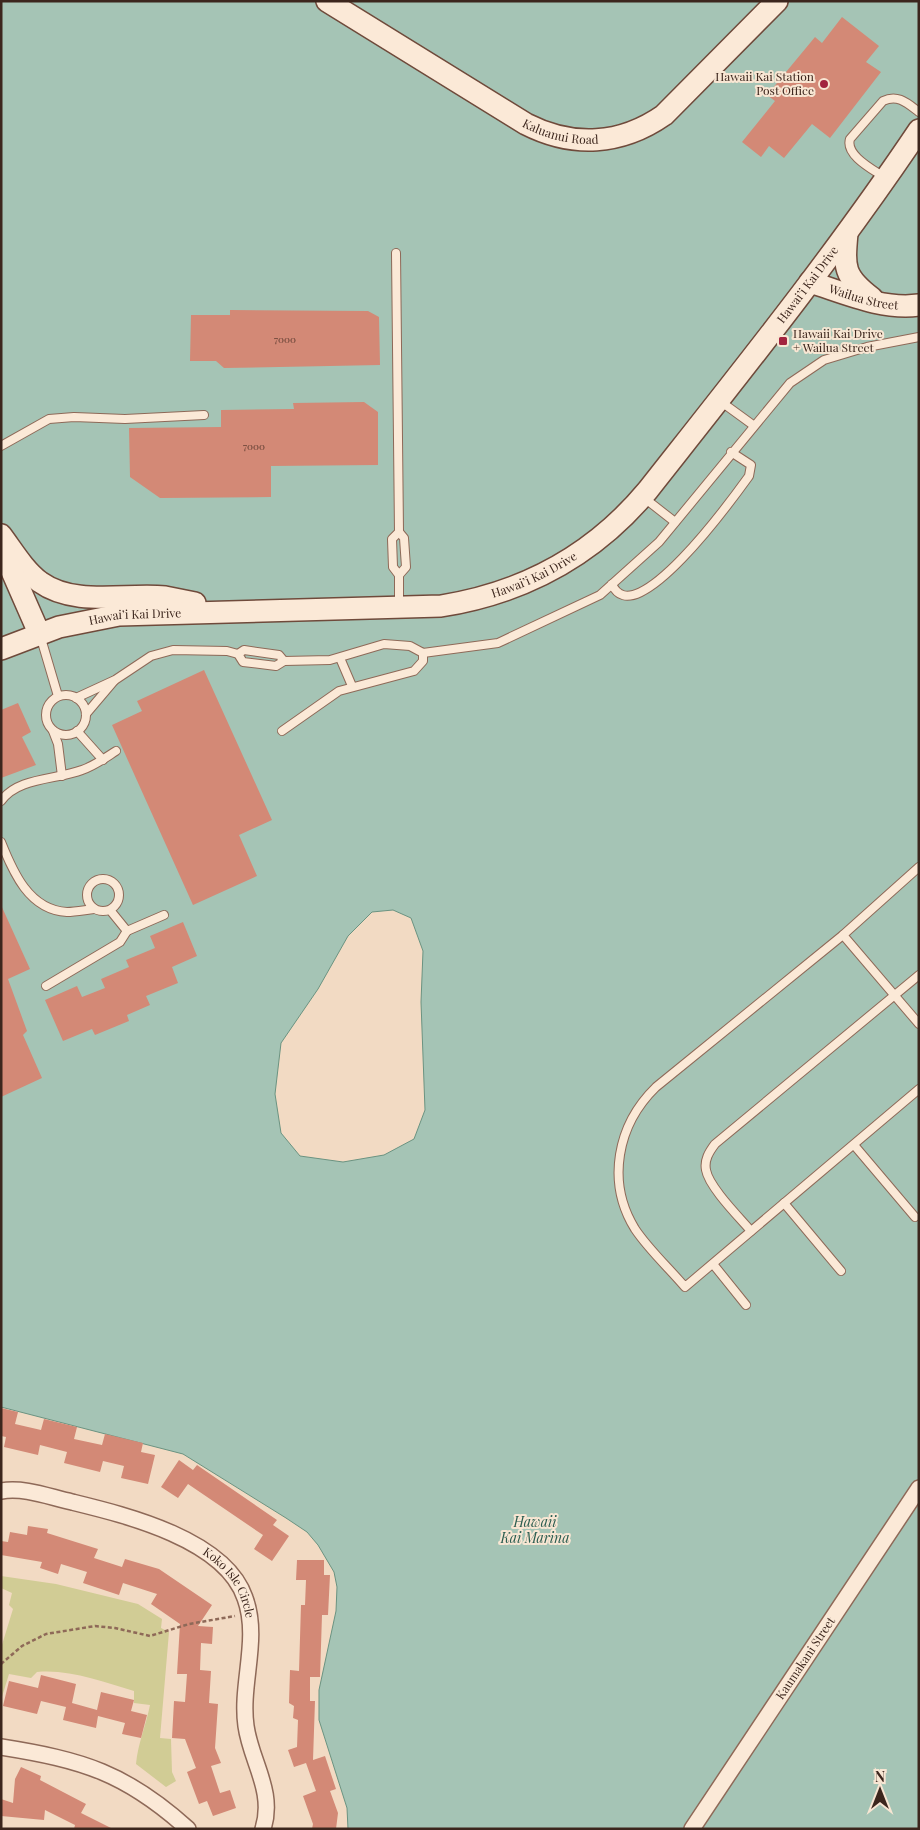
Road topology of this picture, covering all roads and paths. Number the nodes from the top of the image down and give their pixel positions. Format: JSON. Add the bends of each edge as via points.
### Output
{"nodes":[{"id":1,"x":327,"y":1,"type":"edge"},
{"id":2,"x":777,"y":1,"type":"edge"},
{"id":3,"x":919,"y":112,"type":"edge"},
{"id":4,"x":919,"y":130,"type":"edge"},
{"id":5,"x":886,"y":179,"type":"junction"},
{"id":6,"x":847,"y":232,"type":"junction"},
{"id":7,"x":396,"y":253,"type":"dead end"},
{"id":8,"x":810,"y":282,"type":"junction"},
{"id":9,"x":880,"y":304,"type":"junction"},
{"id":10,"x":919,"y":305,"type":"edge"},
{"id":11,"x":919,"y":337,"type":"edge"},
{"id":12,"x":719,"y":400,"type":"junction"},
{"id":13,"x":204,"y":415,"type":"dead end"},
{"id":14,"x":753,"y":425,"type":"junction"},
{"id":15,"x":1,"y":446,"type":"edge"},
{"id":16,"x":732,"y":452,"type":"junction"},
{"id":17,"x":643,"y":497,"type":"junction"},
{"id":18,"x":675,"y":522,"type":"junction"},
{"id":19,"x":399,"y":532,"type":"junction"},
{"id":20,"x":1,"y":535,"type":"edge"},
{"id":21,"x":1,"y":548,"type":"edge"},
{"id":22,"x":399,"y":575,"type":"junction"},
{"id":23,"x":612,"y":584,"type":"junction"},
{"id":24,"x":399,"y":608,"type":"junction"},
{"id":25,"x":237,"y":612,"type":"junction"},
{"id":26,"x":39,"y":634,"type":"junction"},
{"id":27,"x":1,"y":649,"type":"edge"},
{"id":28,"x":423,"y":653,"type":"junction"},
{"id":29,"x":238,"y":654,"type":"junction"},
{"id":30,"x":340,"y":658,"type":"junction"},
{"id":31,"x":284,"y":660,"type":"junction"},
{"id":32,"x":115,"y":680,"type":"junction"},
{"id":33,"x":352,"y":686,"type":"junction"},
{"id":34,"x":58,"y":696,"type":"junction"},
{"id":35,"x":76,"y":698,"type":"junction"},
{"id":36,"x":86,"y":714,"type":"junction"},
{"id":37,"x":53,"y":731,"type":"junction"},
{"id":38,"x":77,"y":731,"type":"junction"},
{"id":39,"x":282,"y":731,"type":"dead end"},
{"id":40,"x":116,"y":752,"type":"dead end"},
{"id":41,"x":103,"y":760,"type":"junction"},
{"id":42,"x":62,"y":776,"type":"junction"},
{"id":43,"x":1,"y":801,"type":"edge"},
{"id":44,"x":1,"y":842,"type":"edge"},
{"id":45,"x":919,"y":867,"type":"edge"},
{"id":46,"x":94,"y":909,"type":"junction"},
{"id":47,"x":110,"y":910,"type":"junction"},
{"id":48,"x":164,"y":915,"type":"dead end"},
{"id":49,"x":127,"y":931,"type":"junction"},
{"id":50,"x":843,"y":935,"type":"junction"},
{"id":51,"x":919,"y":975,"type":"edge"},
{"id":52,"x":46,"y":986,"type":"dead end"},
{"id":53,"x":895,"y":996,"type":"junction"},
{"id":54,"x":919,"y":1024,"type":"edge"},
{"id":55,"x":919,"y":1089,"type":"edge"},
{"id":56,"x":854,"y":1145,"type":"junction"},
{"id":57,"x":784,"y":1203,"type":"junction"},
{"id":58,"x":915,"y":1217,"type":"dead end"},
{"id":59,"x":751,"y":1231,"type":"junction"},
{"id":60,"x":713,"y":1264,"type":"junction"},
{"id":61,"x":841,"y":1272,"type":"dead end"},
{"id":62,"x":746,"y":1306,"type":"dead end"},
{"id":63,"x":919,"y":1488,"type":"edge"},
{"id":64,"x":1,"y":1491,"type":"edge"},
{"id":65,"x":248,"y":1609,"type":"junction"},
{"id":66,"x":1,"y":1664,"type":"edge"},
{"id":67,"x":1,"y":1748,"type":"edge"},
{"id":68,"x":188,"y":1829,"type":"edge"},
{"id":69,"x":263,"y":1829,"type":"edge"},
{"id":70,"x":692,"y":1829,"type":"edge"}],
"edges":[{"from":1,"to":2,"type":"main road","name":"Kaluanui Road","via":[[539,131],[567,139],[597,141],[626,136],[664,115]]},
{"from":3,"to":5,"type":"lane","via":[[904,100],[888,99],[850,139],[852,153]]},
{"from":4,"to":5,"type":"main road","name":"Hawai’i Kai Drive"},
{"from":5,"to":6,"type":"main road","name":"Hawai’i Kai Drive"},
{"from":6,"to":8,"type":"main road","name":"Hawai’i Kai Drive"},
{"from":6,"to":9,"type":"main road","via":[[846,272],[860,289]]},
{"from":7,"to":19,"type":"lane"},
{"from":8,"to":9,"type":"main road","name":"Wailua Street"},
{"from":8,"to":12,"type":"main road","name":"Hawai’i Kai Drive"},
{"from":9,"to":10,"type":"main road","name":"Wailua Street"},
{"from":11,"to":14,"type":"lane","via":[[824,360],[790,383]]},
{"from":12,"to":14,"type":"lane"},
{"from":12,"to":17,"type":"main road","name":"Hawai’i Kai Drive"},
{"from":13,"to":15,"type":"lane","via":[[49,419]]},
{"from":14,"to":16,"type":"lane"},
{"from":16,"to":18,"type":"lane"},
{"from":16,"to":23,"type":"lane","via":[[751,464],[749,476],[698,542],[648,590],[630,596],[618,593]]},
{"from":17,"to":18,"type":"lane"},
{"from":17,"to":24,"type":"main road","name":"Hawai’i Kai Drive","via":[[599,539],[536,579],[465,602]]},
{"from":18,"to":23,"type":"lane","via":[[659,542]]},
{"from":19,"to":22,"type":"lane","via":[[404,538],[406,567]]},
{"from":19,"to":22,"type":"lane","via":[[392,538],[393,568]]},
{"from":20,"to":25,"type":"main road","via":[[30,574],[61,592],[79,596],[164,597]]},
{"from":21,"to":26,"type":"main road"},
{"from":22,"to":24,"type":"lane"},
{"from":23,"to":28,"type":"lane","via":[[600,595],[498,643]]},
{"from":24,"to":25,"type":"main road","name":"Hawai’i Kai Drive"},
{"from":25,"to":26,"type":"main road","name":"Hawai’i Kai Drive","via":[[119,615]]},
{"from":26,"to":27,"type":"main road","name":"Hawai’i Kai Drive"},
{"from":26,"to":34,"type":"lane"},
{"from":28,"to":30,"type":"lane","via":[[410,646],[384,644]]},
{"from":28,"to":33,"type":"lane","via":[[423,662],[414,671]]},
{"from":29,"to":31,"type":"lane","via":[[244,650],[280,655]]},
{"from":29,"to":31,"type":"lane","via":[[243,662],[256,664],[276,666]]},
{"from":29,"to":32,"type":"lane","via":[[173,650],[151,656]]},
{"from":30,"to":31,"type":"lane"},
{"from":30,"to":33,"type":"lane"},
{"from":32,"to":35,"type":"lane"},
{"from":32,"to":36,"type":"lane"},
{"from":33,"to":39,"type":"lane","via":[[339,691]]},
{"from":34,"to":35,"type":"lane"},
{"from":34,"to":37,"type":"lane","via":[[48,705],[46,712],[48,725]]},
{"from":35,"to":36,"type":"lane"},
{"from":36,"to":38,"type":"lane","via":[[83,726]]},
{"from":37,"to":38,"type":"lane","via":[[66,735]]},
{"from":37,"to":42,"type":"lane"},
{"from":38,"to":41,"type":"lane"},
{"from":40,"to":41,"type":"lane"},
{"from":41,"to":42,"type":"lane"},
{"from":42,"to":43,"type":"lane","via":[[9,791]]},
{"from":44,"to":46,"type":"lane","via":[[25,890],[45,907],[66,912]]},
{"from":45,"to":50,"type":"lane"},
{"from":46,"to":47,"type":"lane"},
{"from":46,"to":47,"type":"lane","via":[[87,901],[87,890],[94,881],[104,879],[114,883],[119,892],[118,903]]},
{"from":47,"to":49,"type":"lane"},
{"from":48,"to":49,"type":"lane"},
{"from":49,"to":52,"type":"lane","via":[[120,942]]},
{"from":50,"to":53,"type":"lane"},
{"from":50,"to":60,"type":"lane","via":[[656,1087],[637,1108],[625,1132],[618,1178],[624,1205],[636,1230],[685,1287]]},
{"from":51,"to":53,"type":"lane"},
{"from":53,"to":54,"type":"lane"},
{"from":53,"to":59,"type":"lane","via":[[709,1152],[708,1176]]},
{"from":55,"to":56,"type":"lane"},
{"from":56,"to":57,"type":"lane"},
{"from":56,"to":58,"type":"lane"},
{"from":57,"to":59,"type":"lane"},
{"from":57,"to":61,"type":"lane"},
{"from":59,"to":60,"type":"lane"},
{"from":60,"to":62,"type":"lane"},
{"from":63,"to":70,"type":"street","name":"Kaumakani Street"},
{"from":64,"to":65,"type":"street","name":"Koko Isle Circle","via":[[27,1491],[134,1517],[171,1532],[223,1565],[240,1586]]},
{"from":65,"to":66,"type":"path","via":[[230,1618],[189,1624],[150,1636],[95,1626],[46,1634],[22,1646]]},
{"from":65,"to":69,"type":"street","name":"Koko Isle Circle","via":[[246,1725],[265,1788],[267,1810]]},
{"from":67,"to":68,"type":"street","via":[[69,1760],[114,1776],[155,1800]]}]}
